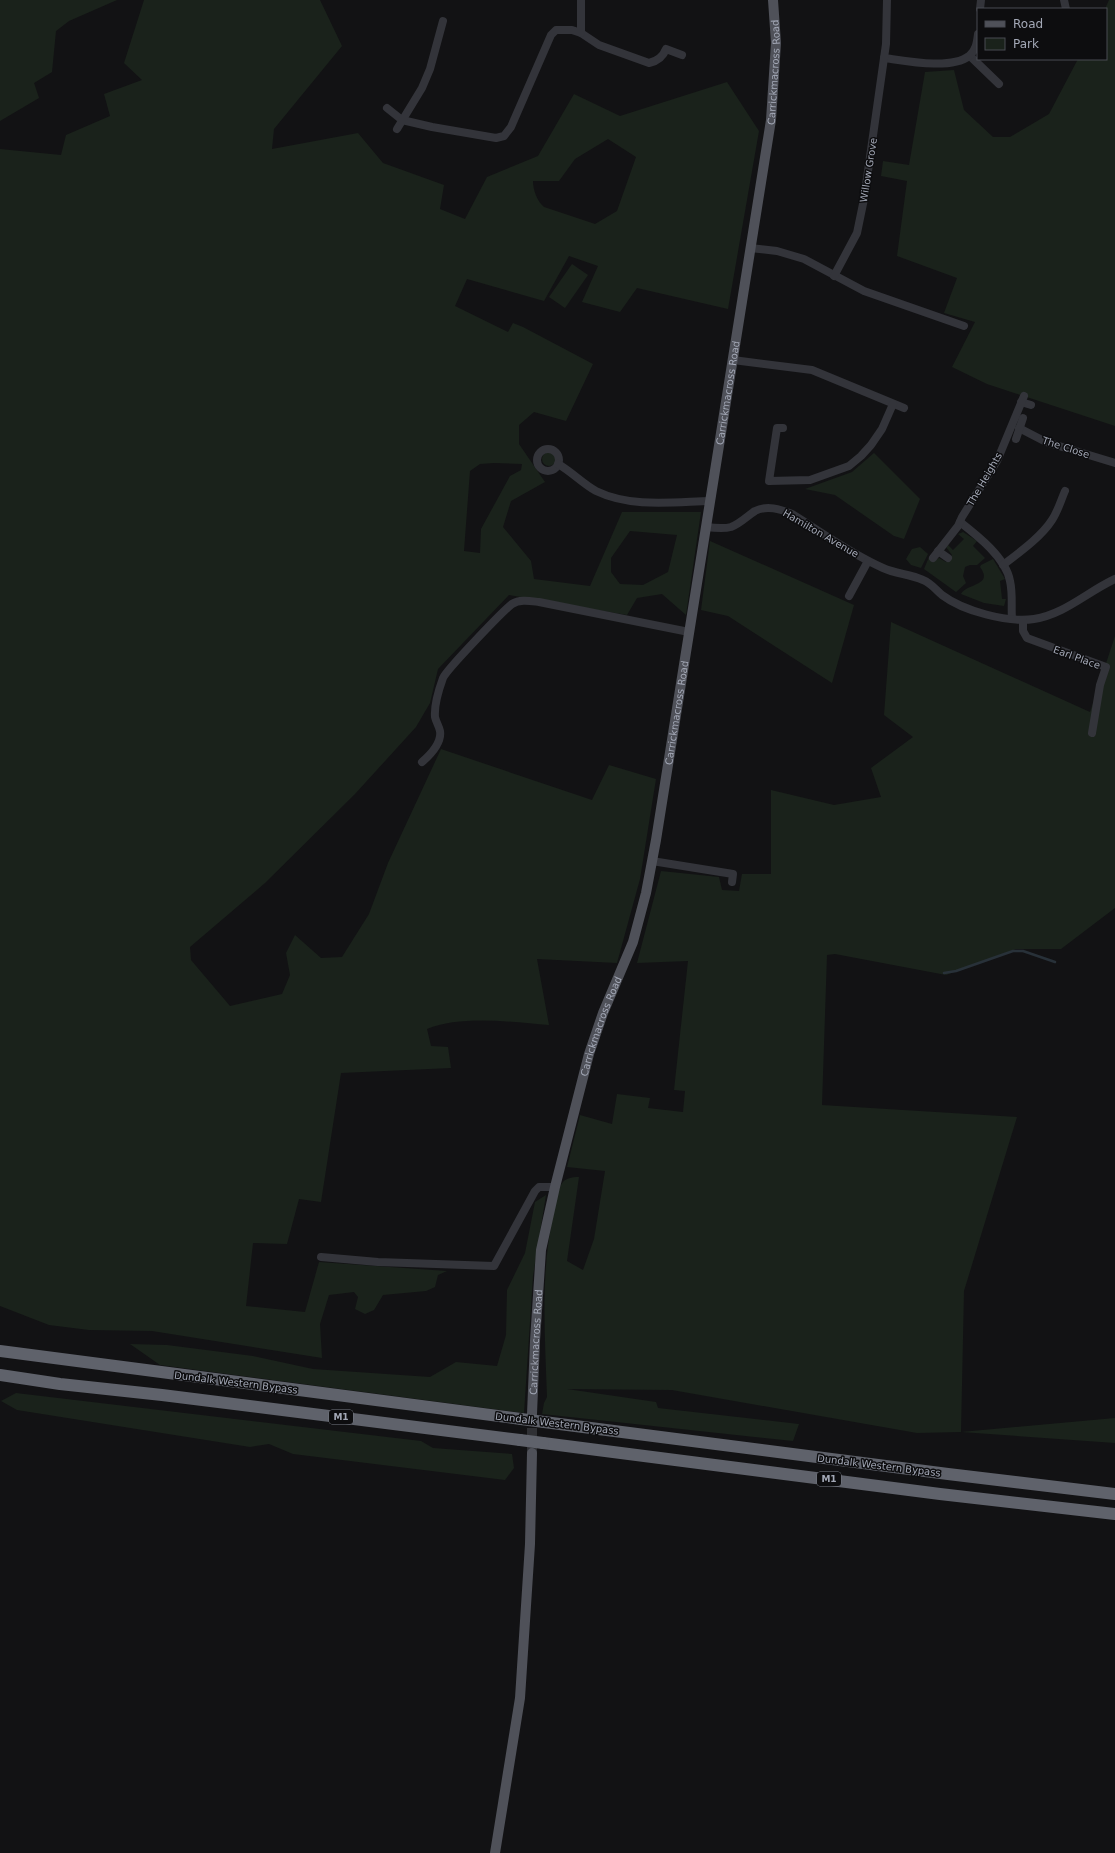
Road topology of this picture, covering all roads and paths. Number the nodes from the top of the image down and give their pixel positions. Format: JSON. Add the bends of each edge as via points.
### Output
{"nodes":[{"id":1,"x":581,"y":0,"type":"edge"},
{"id":2,"x":773,"y":0,"type":"edge"},
{"id":3,"x":887,"y":0,"type":"edge"},
{"id":4,"x":443,"y":21,"type":"dead end"},
{"id":5,"x":581,"y":33,"type":"junction"},
{"id":6,"x":977,"y":40,"type":"edge"},
{"id":7,"x":682,"y":55,"type":"dead end"},
{"id":8,"x":970,"y":56,"type":"junction"},
{"id":9,"x":884,"y":58,"type":"junction"},
{"id":10,"x":1000,"y":84,"type":"dead end"},
{"id":11,"x":387,"y":108,"type":"dead end"},
{"id":12,"x":402,"y":120,"type":"junction"},
{"id":13,"x":397,"y":130,"type":"dead end"},
{"id":14,"x":750,"y":248,"type":"junction"},
{"id":15,"x":834,"y":276,"type":"junction"},
{"id":16,"x":964,"y":326,"type":"dead end"},
{"id":17,"x":733,"y":360,"type":"junction"},
{"id":18,"x":893,"y":404,"type":"junction"},
{"id":19,"x":1031,"y":405,"type":"dead end"},
{"id":20,"x":904,"y":408,"type":"dead end"},
{"id":21,"x":1023,"y":418,"type":"dead end"},
{"id":22,"x":783,"y":428,"type":"dead end"},
{"id":23,"x":1019,"y":428,"type":"junction"},
{"id":24,"x":1016,"y":439,"type":"dead end"},
{"id":25,"x":1115,"y":463,"type":"edge"},
{"id":26,"x":558,"y":464,"type":"dead end"},
{"id":27,"x":1065,"y":490,"type":"dead end"},
{"id":28,"x":710,"y":501,"type":"junction"},
{"id":29,"x":960,"y":522,"type":"junction"},
{"id":30,"x":706,"y":527,"type":"junction"},
{"id":31,"x":938,"y":551,"type":"junction"},
{"id":32,"x":933,"y":558,"type":"dead end"},
{"id":33,"x":948,"y":558,"type":"dead end"},
{"id":34,"x":868,"y":561,"type":"junction"},
{"id":35,"x":1003,"y":564,"type":"junction"},
{"id":36,"x":1115,"y":579,"type":"edge"},
{"id":37,"x":849,"y":596,"type":"dead end"},
{"id":38,"x":1012,"y":619,"type":"junction"},
{"id":39,"x":1023,"y":620,"type":"junction"},
{"id":40,"x":689,"y":632,"type":"junction"},
{"id":41,"x":1092,"y":733,"type":"dead end"},
{"id":42,"x":422,"y":762,"type":"dead end"},
{"id":43,"x":652,"y":861,"type":"junction"},
{"id":44,"x":732,"y":882,"type":"dead end"},
{"id":45,"x":555,"y":1187,"type":"junction"},
{"id":46,"x":322,"y":1257,"type":"dead end"},
{"id":47,"x":0,"y":1351,"type":"edge"},
{"id":48,"x":0,"y":1375,"type":"edge"},
{"id":49,"x":527,"y":1416,"type":"junction"},
{"id":50,"x":532,"y":1453,"type":"tunnel mouth"},
{"id":51,"x":1115,"y":1494,"type":"edge"},
{"id":52,"x":1115,"y":1514,"type":"edge"},
{"id":53,"x":495,"y":1853,"type":"edge"}],
"edges":[{"from":1,"to":5,"type":"street"},
{"from":2,"to":14,"type":"main road","name":"Carrickmacross Road","via":[[775,78]]},
{"from":3,"to":9,"type":"street","name":"Willow Grove"},
{"from":4,"to":12,"type":"street","via":[[430,69],[422,88]]},
{"from":5,"to":7,"type":"street","via":[[599,45],[649,63],[657,61],[666,49]]},
{"from":5,"to":12,"type":"street","via":[[556,30],[551,35],[511,127],[504,136],[496,138]]},
{"from":6,"to":8,"type":"street"},
{"from":8,"to":9,"type":"street","via":[[950,63]]},
{"from":8,"to":10,"type":"street"},
{"from":9,"to":15,"type":"street","name":"Willow Grove","via":[[857,233]]},
{"from":11,"to":12,"type":"street"},
{"from":12,"to":13,"type":"street"},
{"from":14,"to":15,"type":"street","via":[[777,251],[804,260]]},
{"from":14,"to":17,"type":"main road","name":"Carrickmacross Road"},
{"from":15,"to":16,"type":"street","via":[[864,291]]},
{"from":17,"to":18,"type":"street","via":[[812,370]]},
{"from":17,"to":28,"type":"main road","name":"Carrickmacross Road"},
{"from":18,"to":20,"type":"street"},
{"from":18,"to":22,"type":"street","via":[[882,429],[861,456],[849,466],[810,480],[769,480],[777,428]]},
{"from":19,"to":29,"type":"street","name":"The Heights","via":[[1022,399],[997,460]]},
{"from":21,"to":23,"type":"street"},
{"from":23,"to":24,"type":"street"},
{"from":23,"to":25,"type":"street","name":"The Close","via":[[1046,442]]},
{"from":26,"to":28,"type":"street","via":[[570,470],[596,491],[619,498],[640,503]]},
{"from":27,"to":35,"type":"street","via":[[1048,526],[1018,554]]},
{"from":28,"to":30,"type":"main road","name":"Carrickmacross Road"},
{"from":29,"to":31,"type":"street","name":"The Heights"},
{"from":29,"to":35,"type":"street","via":[[980,538]]},
{"from":30,"to":34,"type":"street","name":"Hamilton Avenue","via":[[729,527],[738,524],[756,511],[780,509]]},
{"from":30,"to":40,"type":"main road","name":"Carrickmacross Road"},
{"from":31,"to":32,"type":"street","name":"The Heights"},
{"from":31,"to":33,"type":"street"},
{"from":34,"to":37,"type":"street","name":"Hamilton Avenue"},
{"from":34,"to":38,"type":"street","name":"Hamilton Avenue","via":[[898,574],[924,580],[942,595],[964,607]]},
{"from":35,"to":38,"type":"street","via":[[1010,580]]},
{"from":36,"to":39,"type":"street","name":"Hamilton Avenue","via":[[1055,614]]},
{"from":38,"to":39,"type":"street","name":"Hamilton Avenue"},
{"from":39,"to":41,"type":"street","name":"Earl Place","via":[[1023,631],[1027,638],[1106,668],[1100,685]]},
{"from":40,"to":42,"type":"street","via":[[539,602],[524,601],[513,604],[444,676],[436,703],[435,716],[440,732],[439,739],[432,754]]},
{"from":40,"to":43,"type":"main road","name":"Carrickmacross Road"},
{"from":43,"to":44,"type":"street","via":[[733,874]]},
{"from":43,"to":45,"type":"main road","name":"Carrickmacross Road","via":[[633,942],[589,1054]]},
{"from":45,"to":46,"type":"street","via":[[545,1186],[535,1191],[494,1266],[378,1262]]},
{"from":45,"to":49,"type":"main road","name":"Carrickmacross Road","via":[[541,1250]]},
{"from":47,"to":49,"type":"highway","name":"Dundalk Western Bypass","number":"M1"},
{"from":48,"to":52,"type":"highway","name":"Dundalk Western Bypass","number":"M1","bridge":true},
{"from":49,"to":51,"type":"highway","name":"Dundalk Western Bypass","number":"M1","bridge":true,"via":[[544,1422]]},
{"from":50,"to":53,"type":"main road","via":[[530,1544],[520,1698]]}]}
